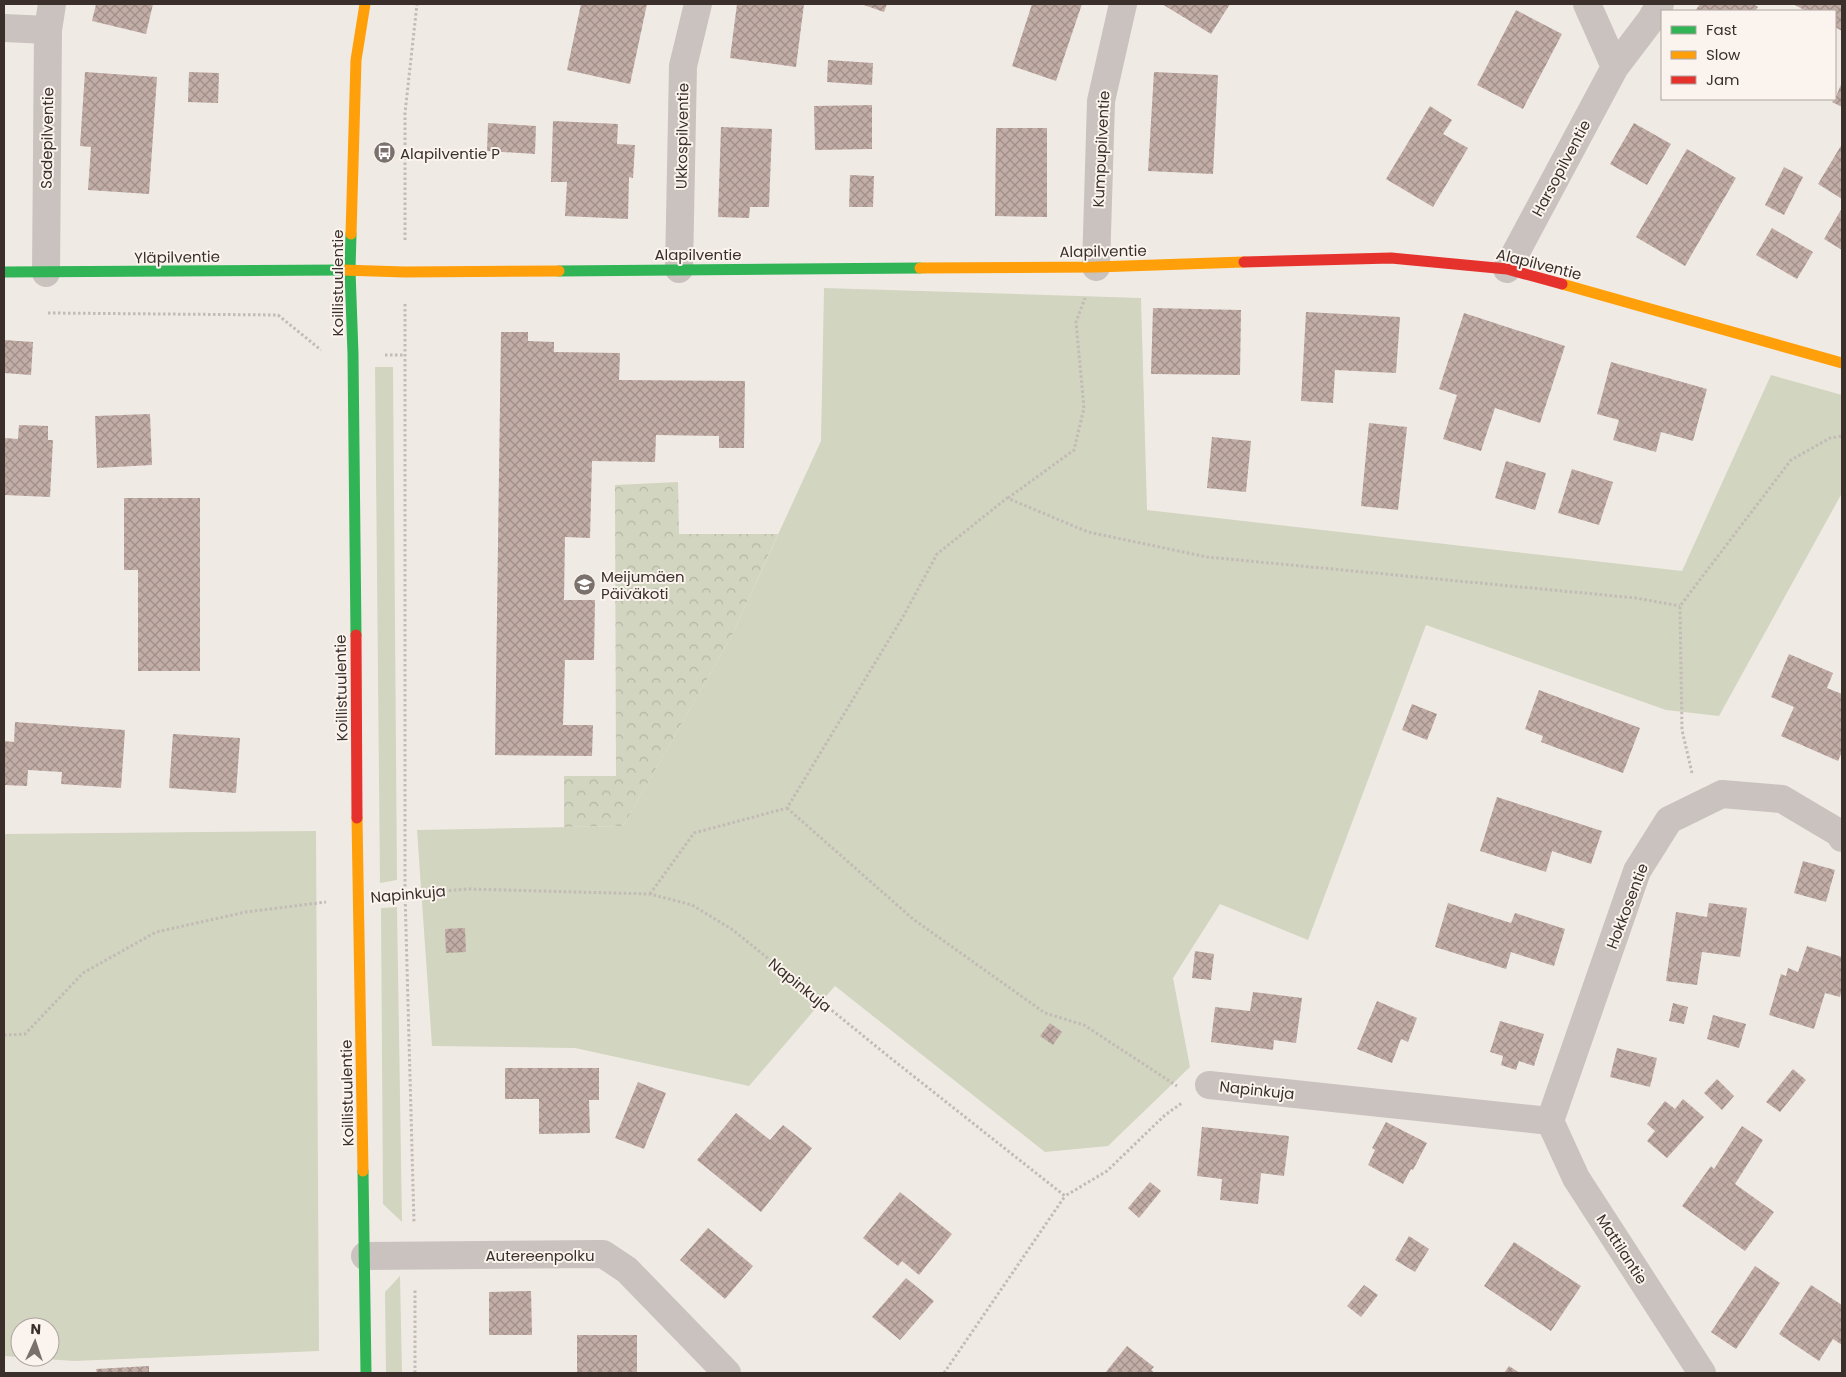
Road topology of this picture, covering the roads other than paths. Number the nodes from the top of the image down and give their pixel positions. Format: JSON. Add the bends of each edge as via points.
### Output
{"nodes":[{"id":1,"x":52,"y":4,"type":"edge"},
{"id":2,"x":365,"y":4,"type":"edge"},
{"id":3,"x":698,"y":4,"type":"edge"},
{"id":4,"x":1123,"y":4,"type":"edge"},
{"id":5,"x":1587,"y":4,"type":"edge"},
{"id":6,"x":1660,"y":4,"type":"edge"},
{"id":7,"x":4,"y":28,"type":"edge"},
{"id":8,"x":48,"y":30,"type":"junction"},
{"id":9,"x":1614,"y":67,"type":"junction"},
{"id":10,"x":1096,"y":266,"type":"junction"},
{"id":11,"x":679,"y":269,"type":"junction"},
{"id":12,"x":1507,"y":269,"type":"junction"},
{"id":13,"x":350,"y":270,"type":"junction"},
{"id":14,"x":4,"y":272,"type":"edge"},
{"id":15,"x":46,"y":273,"type":"junction"},
{"id":16,"x":1842,"y":363,"type":"edge"},
{"id":17,"x":1842,"y":838,"type":"edge"},
{"id":18,"x":1201,"y":1091,"type":"road end"},
{"id":19,"x":1550,"y":1121,"type":"junction"},
{"id":20,"x":365,"y":1256,"type":"junction"},
{"id":21,"x":366,"y":1373,"type":"edge"},
{"id":22,"x":727,"y":1373,"type":"edge"},
{"id":23,"x":1702,"y":1373,"type":"edge"}],
"edges":[{"from":1,"to":8,"type":"street","name":"Sadepilventie"},
{"from":2,"to":13,"type":"street","name":"Koillistuulentie","via":[[356,60]]},
{"from":3,"to":11,"type":"street","name":"Ukkospilventie","via":[[683,66]]},
{"from":4,"to":10,"type":"street","name":"Kumpupilventie","via":[[1101,101]]},
{"from":5,"to":9,"type":"street"},
{"from":6,"to":9,"type":"street","name":"Harsopilventie"},
{"from":7,"to":8,"type":"street"},
{"from":8,"to":15,"type":"street","name":"Sadepilventie"},
{"from":9,"to":12,"type":"street","name":"Harsopilventie"},
{"from":10,"to":11,"type":"street","name":"Alapilventie"},
{"from":10,"to":12,"type":"street","name":"Alapilventie","via":[[1391,258]]},
{"from":11,"to":13,"type":"street","name":"Alapilventie"},
{"from":12,"to":16,"type":"street","name":"Alapilventie"},
{"from":13,"to":15,"type":"street","name":"Yläpilventie"},
{"from":13,"to":20,"type":"street","name":"Koillistuulentie"},
{"from":14,"to":15,"type":"street","name":"Yläpilventie"},
{"from":17,"to":19,"type":"street","name":"Hokkosentie","via":[[1839,833],[1782,799],[1722,794],[1669,820],[1637,871]]},
{"from":18,"to":19,"type":"street","name":"Napinkuja"},
{"from":19,"to":23,"type":"street","name":"Mattilantie","via":[[1576,1178]]},
{"from":20,"to":21,"type":"street","name":"Koillistuulentie"},
{"from":20,"to":22,"type":"street","name":"Autereenpolku","via":[[603,1254],[628,1270]]}]}
